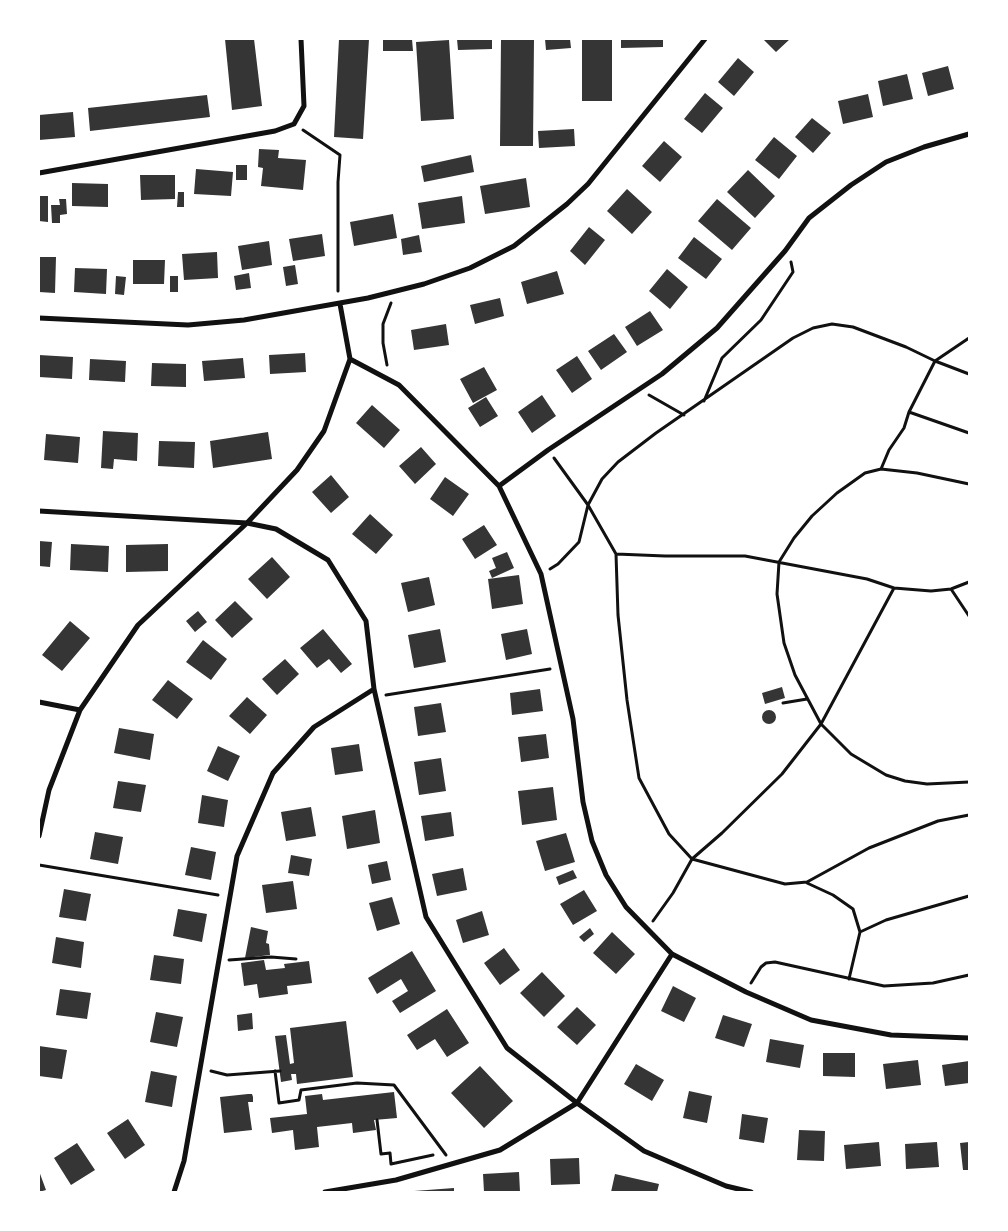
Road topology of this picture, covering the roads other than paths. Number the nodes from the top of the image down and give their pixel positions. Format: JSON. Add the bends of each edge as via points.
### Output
{"nodes":[{"id":1,"x":301,"y":39,"type":"edge"},
{"id":2,"x":705,"y":39,"type":"edge"},
{"id":3,"x":969,"y":134,"type":"edge"},
{"id":4,"x":39,"y":173,"type":"edge"},
{"id":5,"x":340,"y":304,"type":"junction"},
{"id":6,"x":39,"y":318,"type":"edge"},
{"id":7,"x":350,"y":359,"type":"junction"},
{"id":8,"x":498,"y":486,"type":"junction"},
{"id":9,"x":39,"y":511,"type":"edge"},
{"id":10,"x":247,"y":523,"type":"junction"},
{"id":11,"x":374,"y":689,"type":"junction"},
{"id":12,"x":39,"y":702,"type":"edge"},
{"id":13,"x":80,"y":710,"type":"junction"},
{"id":14,"x":39,"y":836,"type":"edge"},
{"id":15,"x":672,"y":954,"type":"junction"},
{"id":16,"x":969,"y":1038,"type":"edge"},
{"id":17,"x":577,"y":1104,"type":"junction"},
{"id":18,"x":174,"y":1192,"type":"edge"},
{"id":19,"x":325,"y":1192,"type":"edge"},
{"id":20,"x":751,"y":1192,"type":"edge"}],
"edges":[{"from":1,"to":4,"type":"street","via":[[304,106],[294,124],[275,131]]},
{"from":2,"to":5,"type":"street","via":[[588,184],[514,246],[470,268],[396,292]]},
{"from":3,"to":8,"type":"street","via":[[886,162],[851,185],[809,218],[785,252],[717,328],[662,374]]},
{"from":5,"to":6,"type":"street","via":[[244,320],[188,325]]},
{"from":5,"to":7,"type":"street"},
{"from":7,"to":8,"type":"street","via":[[399,385]]},
{"from":7,"to":10,"type":"street","via":[[324,431],[297,470]]},
{"from":8,"to":15,"type":"street","via":[[541,574],[573,719],[583,802],[592,841],[606,876],[626,907]]},
{"from":9,"to":10,"type":"street"},
{"from":10,"to":11,"type":"street","via":[[276,529],[328,560],[366,621]]},
{"from":10,"to":13,"type":"street","via":[[138,625]]},
{"from":11,"to":17,"type":"street","via":[[426,917],[507,1048]]},
{"from":11,"to":18,"type":"street","via":[[314,727],[273,773],[237,856],[184,1162]]},
{"from":12,"to":13,"type":"street"},
{"from":13,"to":14,"type":"street","via":[[50,790]]},
{"from":15,"to":16,"type":"street","via":[[746,992],[811,1020],[891,1035]]},
{"from":15,"to":17,"type":"street"},
{"from":17,"to":19,"type":"street","via":[[500,1150],[396,1180]]},
{"from":17,"to":20,"type":"street","via":[[644,1150],[726,1186]]}]}
